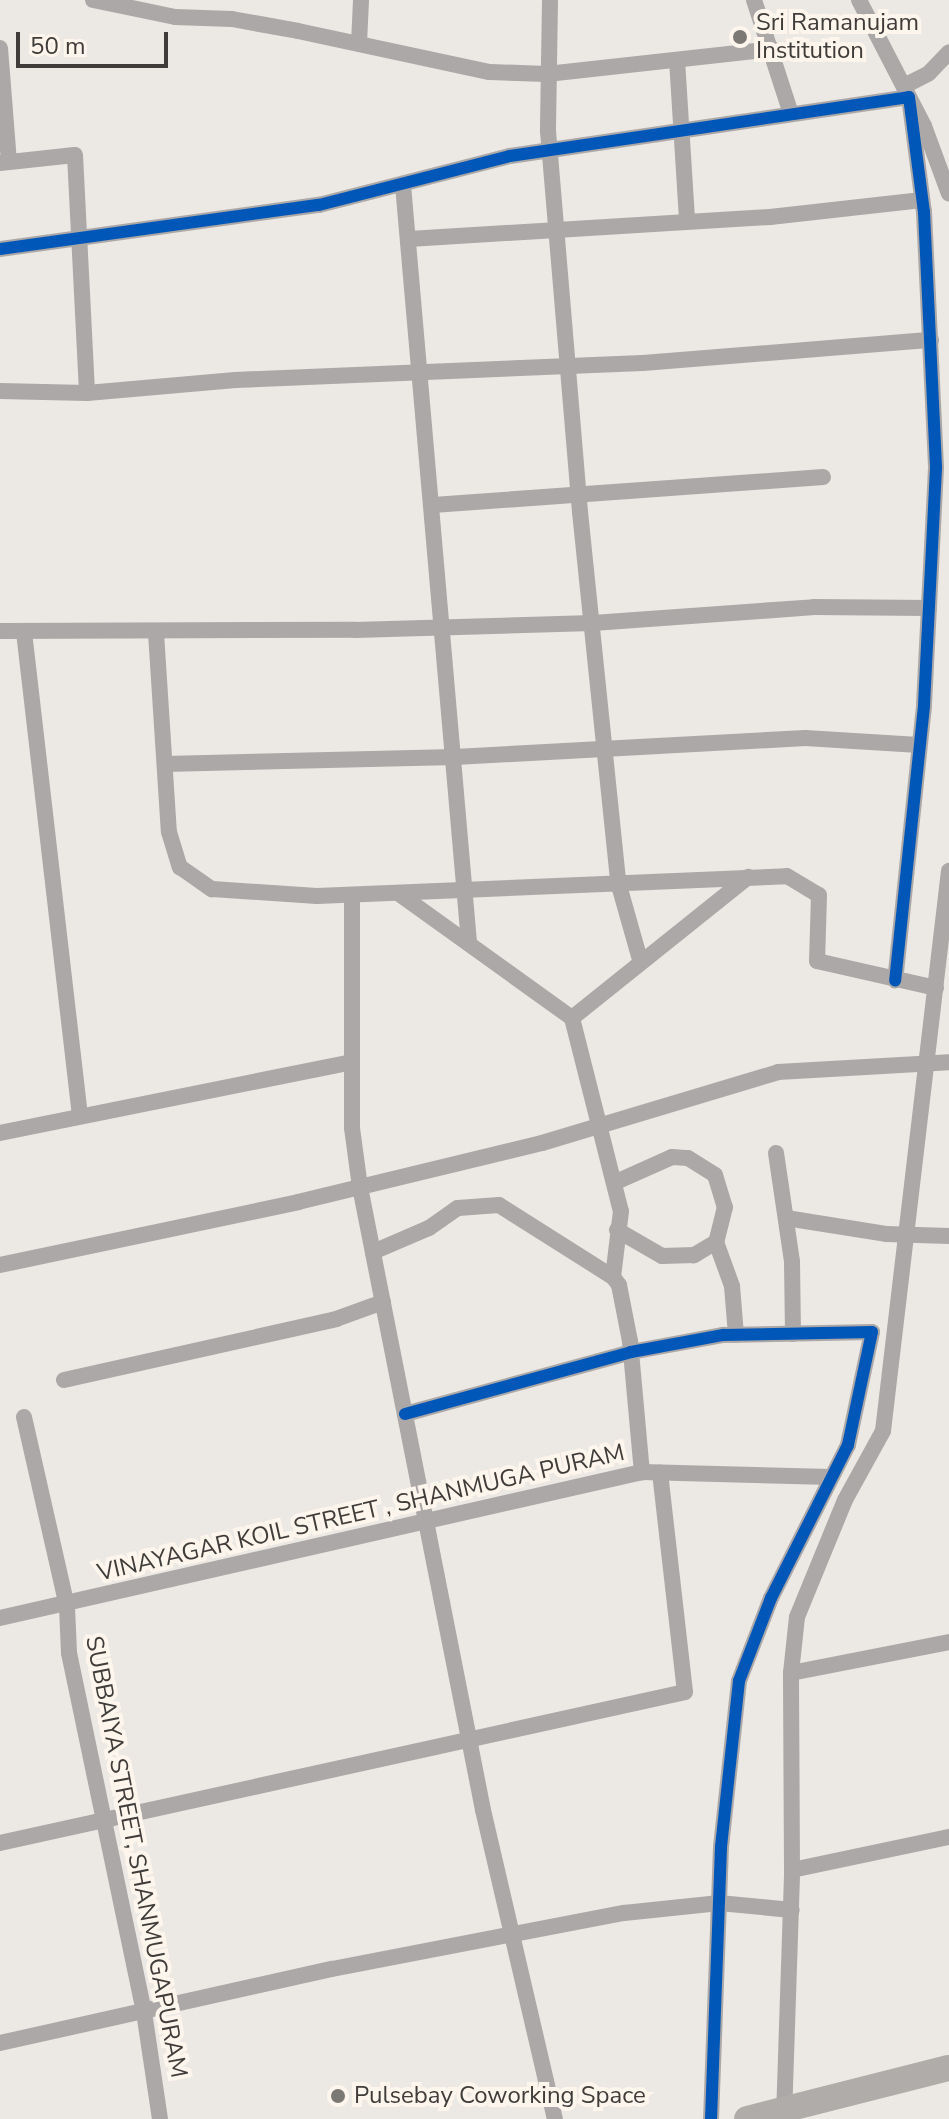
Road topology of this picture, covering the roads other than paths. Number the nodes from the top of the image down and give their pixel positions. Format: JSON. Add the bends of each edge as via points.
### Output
{"nodes":[{"id":1,"x":93,"y":0,"type":"edge"},
{"id":2,"x":361,"y":0,"type":"edge"},
{"id":3,"x":550,"y":0,"type":"edge"},
{"id":4,"x":754,"y":0,"type":"edge"},
{"id":5,"x":859,"y":0,"type":"edge"},
{"id":6,"x":359,"y":43,"type":"junction"},
{"id":7,"x":0,"y":48,"type":"edge"},
{"id":8,"x":773,"y":49,"type":"junction"},
{"id":9,"x":949,"y":52,"type":"edge"},
{"id":10,"x":677,"y":60,"type":"junction"},
{"id":11,"x":547,"y":74,"type":"junction"},
{"id":12,"x":906,"y":92,"type":"junction"},
{"id":13,"x":790,"y":111,"type":"junction"},
{"id":14,"x":682,"y":129,"type":"junction"},
{"id":15,"x":550,"y":154,"type":"junction"},
{"id":16,"x":5,"y":162,"type":"edge"},
{"id":17,"x":403,"y":185,"type":"junction"},
{"id":18,"x":949,"y":194,"type":"edge"},
{"id":19,"x":922,"y":200,"type":"junction"},
{"id":20,"x":687,"y":219,"type":"junction"},
{"id":21,"x":556,"y":228,"type":"junction"},
{"id":22,"x":80,"y":236,"type":"junction"},
{"id":23,"x":409,"y":239,"type":"junction"},
{"id":24,"x":0,"y":249,"type":"edge"},
{"id":25,"x":931,"y":340,"type":"junction"},
{"id":26,"x":569,"y":365,"type":"junction"},
{"id":27,"x":422,"y":371,"type":"junction"},
{"id":28,"x":0,"y":391,"type":"edge"},
{"id":29,"x":87,"y":393,"type":"junction"},
{"id":30,"x":823,"y":477,"type":"dead end"},
{"id":31,"x":580,"y":494,"type":"junction"},
{"id":32,"x":433,"y":505,"type":"junction"},
{"id":33,"x":929,"y":608,"type":"junction"},
{"id":34,"x":593,"y":623,"type":"junction"},
{"id":35,"x":443,"y":626,"type":"junction"},
{"id":36,"x":0,"y":631,"type":"edge"},
{"id":37,"x":24,"y":632,"type":"junction"},
{"id":38,"x":156,"y":633,"type":"junction"},
{"id":39,"x":919,"y":745,"type":"junction"},
{"id":40,"x":605,"y":749,"type":"junction"},
{"id":41,"x":455,"y":757,"type":"junction"},
{"id":42,"x":165,"y":764,"type":"junction"},
{"id":43,"x":949,"y":871,"type":"edge"},
{"id":44,"x":748,"y":877,"type":"junction"},
{"id":45,"x":618,"y":882,"type":"junction"},
{"id":46,"x":465,"y":888,"type":"junction"},
{"id":47,"x":398,"y":893,"type":"junction"},
{"id":48,"x":352,"y":895,"type":"junction"},
{"id":49,"x":469,"y":943,"type":"junction"},
{"id":50,"x":640,"y":960,"type":"junction"},
{"id":51,"x":895,"y":980,"type":"junction"},
{"id":52,"x":936,"y":988,"type":"junction"},
{"id":53,"x":572,"y":1018,"type":"junction"},
{"id":54,"x":352,"y":1062,"type":"junction"},
{"id":55,"x":949,"y":1062,"type":"edge"},
{"id":56,"x":930,"y":1064,"type":"junction"},
{"id":57,"x":80,"y":1116,"type":"junction"},
{"id":58,"x":601,"y":1127,"type":"junction"},
{"id":59,"x":0,"y":1133,"type":"edge"},
{"id":60,"x":776,"y":1153,"type":"dead end"},
{"id":61,"x":616,"y":1182,"type":"junction"},
{"id":62,"x":360,"y":1187,"type":"junction"},
{"id":63,"x":786,"y":1218,"type":"junction"},
{"id":64,"x":617,"y":1230,"type":"junction"},
{"id":65,"x":906,"y":1235,"type":"junction"},
{"id":66,"x":949,"y":1236,"type":"edge"},
{"id":67,"x":716,"y":1242,"type":"junction"},
{"id":68,"x":373,"y":1252,"type":"junction"},
{"id":69,"x":0,"y":1265,"type":"edge"},
{"id":70,"x":613,"y":1277,"type":"junction"},
{"id":71,"x":383,"y":1302,"type":"junction"},
{"id":72,"x":793,"y":1334,"type":"junction"},
{"id":73,"x":736,"y":1335,"type":"junction"},
{"id":74,"x":631,"y":1352,"type":"junction"},
{"id":75,"x":64,"y":1380,"type":"dead end"},
{"id":76,"x":405,"y":1414,"type":"junction"},
{"id":77,"x":24,"y":1417,"type":"dead end"},
{"id":78,"x":642,"y":1472,"type":"junction"},
{"id":79,"x":660,"y":1472,"type":"junction"},
{"id":80,"x":831,"y":1477,"type":"junction"},
{"id":81,"x":423,"y":1520,"type":"junction"},
{"id":82,"x":67,"y":1607,"type":"junction"},
{"id":83,"x":0,"y":1618,"type":"edge"},
{"id":84,"x":949,"y":1642,"type":"edge"},
{"id":85,"x":791,"y":1673,"type":"junction"},
{"id":86,"x":468,"y":1738,"type":"junction"},
{"id":87,"x":105,"y":1823,"type":"junction"},
{"id":88,"x":949,"y":1837,"type":"edge"},
{"id":89,"x":0,"y":1843,"type":"edge"},
{"id":90,"x":792,"y":1870,"type":"junction"},
{"id":91,"x":719,"y":1903,"type":"junction"},
{"id":92,"x":792,"y":1910,"type":"junction"},
{"id":93,"x":512,"y":1933,"type":"junction"},
{"id":94,"x":144,"y":2012,"type":"junction"},
{"id":95,"x":0,"y":2043,"type":"edge"},
{"id":96,"x":949,"y":2068,"type":"edge"},
{"id":97,"x":784,"y":2115,"type":"edge"},
{"id":98,"x":160,"y":2119,"type":"edge"},
{"id":99,"x":555,"y":2119,"type":"edge"},
{"id":100,"x":711,"y":2119,"type":"edge"},
{"id":101,"x":747,"y":2119,"type":"edge"}],
"edges":[{"from":1,"to":6,"type":"street"},
{"from":2,"to":6,"type":"street"},
{"from":3,"to":11,"type":"street"},
{"from":4,"to":8,"type":"street"},
{"from":5,"to":12,"type":"street"},
{"from":6,"to":11,"type":"street","via":[[490,72]]},
{"from":7,"to":16,"type":"street"},
{"from":8,"to":10,"type":"street"},
{"from":8,"to":13,"type":"street"},
{"from":9,"to":12,"type":"street"},
{"from":10,"to":11,"type":"street"},
{"from":10,"to":14,"type":"street"},
{"from":11,"to":15,"type":"street"},
{"from":12,"to":13,"type":"street"},
{"from":12,"to":18,"type":"street"},
{"from":12,"to":19,"type":"street"},
{"from":13,"to":14,"type":"street"},
{"from":14,"to":15,"type":"street"},
{"from":14,"to":20,"type":"street"},
{"from":15,"to":17,"type":"street","via":[[485,161]]},
{"from":15,"to":21,"type":"street"},
{"from":16,"to":22,"type":"street","via":[[75,155]]},
{"from":17,"to":22,"type":"street","via":[[319,205]]},
{"from":17,"to":23,"type":"street"},
{"from":19,"to":20,"type":"street","via":[[770,217]]},
{"from":19,"to":25,"type":"street"},
{"from":20,"to":21,"type":"street"},
{"from":21,"to":23,"type":"street"},
{"from":21,"to":26,"type":"street"},
{"from":22,"to":24,"type":"street"},
{"from":22,"to":29,"type":"street"},
{"from":23,"to":27,"type":"street"},
{"from":25,"to":26,"type":"street"},
{"from":25,"to":33,"type":"street","via":[[936,468]]},
{"from":26,"to":27,"type":"street"},
{"from":26,"to":31,"type":"street"},
{"from":27,"to":29,"type":"street"},
{"from":27,"to":32,"type":"street"},
{"from":28,"to":29,"type":"street"},
{"from":30,"to":31,"type":"street"},
{"from":31,"to":32,"type":"street"},
{"from":31,"to":34,"type":"street"},
{"from":32,"to":35,"type":"street"},
{"from":33,"to":34,"type":"street","via":[[777,609]]},
{"from":33,"to":39,"type":"street"},
{"from":34,"to":35,"type":"street"},
{"from":34,"to":40,"type":"street"},
{"from":35,"to":38,"type":"street"},
{"from":35,"to":41,"type":"street"},
{"from":36,"to":37,"type":"street"},
{"from":37,"to":38,"type":"street"},
{"from":37,"to":57,"type":"street"},
{"from":38,"to":42,"type":"street"},
{"from":39,"to":40,"type":"street","via":[[805,738]]},
{"from":39,"to":51,"type":"street"},
{"from":40,"to":41,"type":"street"},
{"from":40,"to":45,"type":"street"},
{"from":41,"to":42,"type":"street"},
{"from":41,"to":46,"type":"street"},
{"from":42,"to":48,"type":"street","via":[[169,832],[180,867],[190,879],[239,893]]},
{"from":43,"to":52,"type":"street"},
{"from":44,"to":45,"type":"street"},
{"from":44,"to":50,"type":"street"},
{"from":44,"to":51,"type":"street","via":[[787,876],[819,895],[817,961]]},
{"from":45,"to":46,"type":"street"},
{"from":45,"to":50,"type":"street"},
{"from":46,"to":47,"type":"street"},
{"from":46,"to":49,"type":"street"},
{"from":47,"to":48,"type":"street"},
{"from":47,"to":49,"type":"street","via":[[430,921]]},
{"from":48,"to":54,"type":"street"},
{"from":49,"to":53,"type":"street"},
{"from":50,"to":53,"type":"street"},
{"from":51,"to":52,"type":"street"},
{"from":52,"to":56,"type":"street"},
{"from":53,"to":58,"type":"street"},
{"from":54,"to":57,"type":"street"},
{"from":54,"to":62,"type":"street","via":[[352,1128]]},
{"from":55,"to":56,"type":"street"},
{"from":56,"to":58,"type":"street","via":[[778,1072]]},
{"from":56,"to":65,"type":"street"},
{"from":57,"to":59,"type":"street"},
{"from":58,"to":61,"type":"street"},
{"from":58,"to":62,"type":"street"},
{"from":60,"to":63,"type":"street"},
{"from":61,"to":64,"type":"street","via":[[621,1211]]},
{"from":61,"to":67,"type":"street","via":[[672,1157],[702,1164],[723,1193],[723,1224]]},
{"from":62,"to":68,"type":"street"},
{"from":62,"to":69,"type":"street"},
{"from":63,"to":65,"type":"street"},
{"from":63,"to":72,"type":"street"},
{"from":64,"to":67,"type":"street","via":[[662,1256],[694,1255]]},
{"from":64,"to":70,"type":"street"},
{"from":65,"to":66,"type":"street"},
{"from":65,"to":85,"type":"street","via":[[883,1431],[845,1500],[797,1617]]},
{"from":67,"to":73,"type":"street","via":[[732,1286]]},
{"from":68,"to":70,"type":"street","via":[[429,1228],[458,1208],[499,1205]]},
{"from":68,"to":71,"type":"street"},
{"from":70,"to":74,"type":"street"},
{"from":71,"to":75,"type":"street","via":[[336,1319]]},
{"from":71,"to":76,"type":"street"},
{"from":72,"to":73,"type":"street"},
{"from":72,"to":80,"type":"street","via":[[872,1332],[848,1445]]},
{"from":73,"to":74,"type":"street"},
{"from":74,"to":76,"type":"street"},
{"from":74,"to":78,"type":"street"},
{"from":76,"to":81,"type":"street"},
{"from":77,"to":82,"type":"street","name":"SUBBAIYA STREET, SHANMUGAPURAM"},
{"from":78,"to":79,"type":"street","name":"VINAYAGAR KOIL STREET , SHANMUGA PURAM"},
{"from":78,"to":81,"type":"street","name":"VINAYAGAR KOIL STREET , SHANMUGA PURAM"},
{"from":79,"to":80,"type":"street","name":"VINAYAGAR KOIL STREET , SHANMUGA PURAM"},
{"from":79,"to":86,"type":"street","via":[[685,1692]]},
{"from":80,"to":91,"type":"street","via":[[771,1598],[739,1681]]},
{"from":81,"to":82,"type":"street","name":"VINAYAGAR KOIL STREET , SHANMUGA PURAM"},
{"from":81,"to":86,"type":"street"},
{"from":82,"to":83,"type":"street","name":"VINAYAGAR KOIL STREET , SHANMUGA PURAM"},
{"from":82,"to":87,"type":"street","name":"SUBBAIYA STREET, SHANMUGAPURAM","via":[[69,1653]]},
{"from":84,"to":85,"type":"street"},
{"from":85,"to":90,"type":"street"},
{"from":86,"to":87,"type":"street"},
{"from":86,"to":93,"type":"street"},
{"from":87,"to":89,"type":"street"},
{"from":87,"to":94,"type":"street","name":"SUBBAIYA STREET, SHANMUGAPURAM"},
{"from":88,"to":90,"type":"street"},
{"from":90,"to":92,"type":"street"},
{"from":91,"to":92,"type":"street"},
{"from":91,"to":93,"type":"street"},
{"from":91,"to":100,"type":"street"},
{"from":92,"to":97,"type":"street"},
{"from":93,"to":94,"type":"street"},
{"from":93,"to":99,"type":"street"},
{"from":94,"to":95,"type":"street"},
{"from":94,"to":98,"type":"street","name":"SUBBAIYA STREET, SHANMUGAPURAM"},
{"from":96,"to":97,"type":"main road"},
{"from":97,"to":101,"type":"main road"}]}
